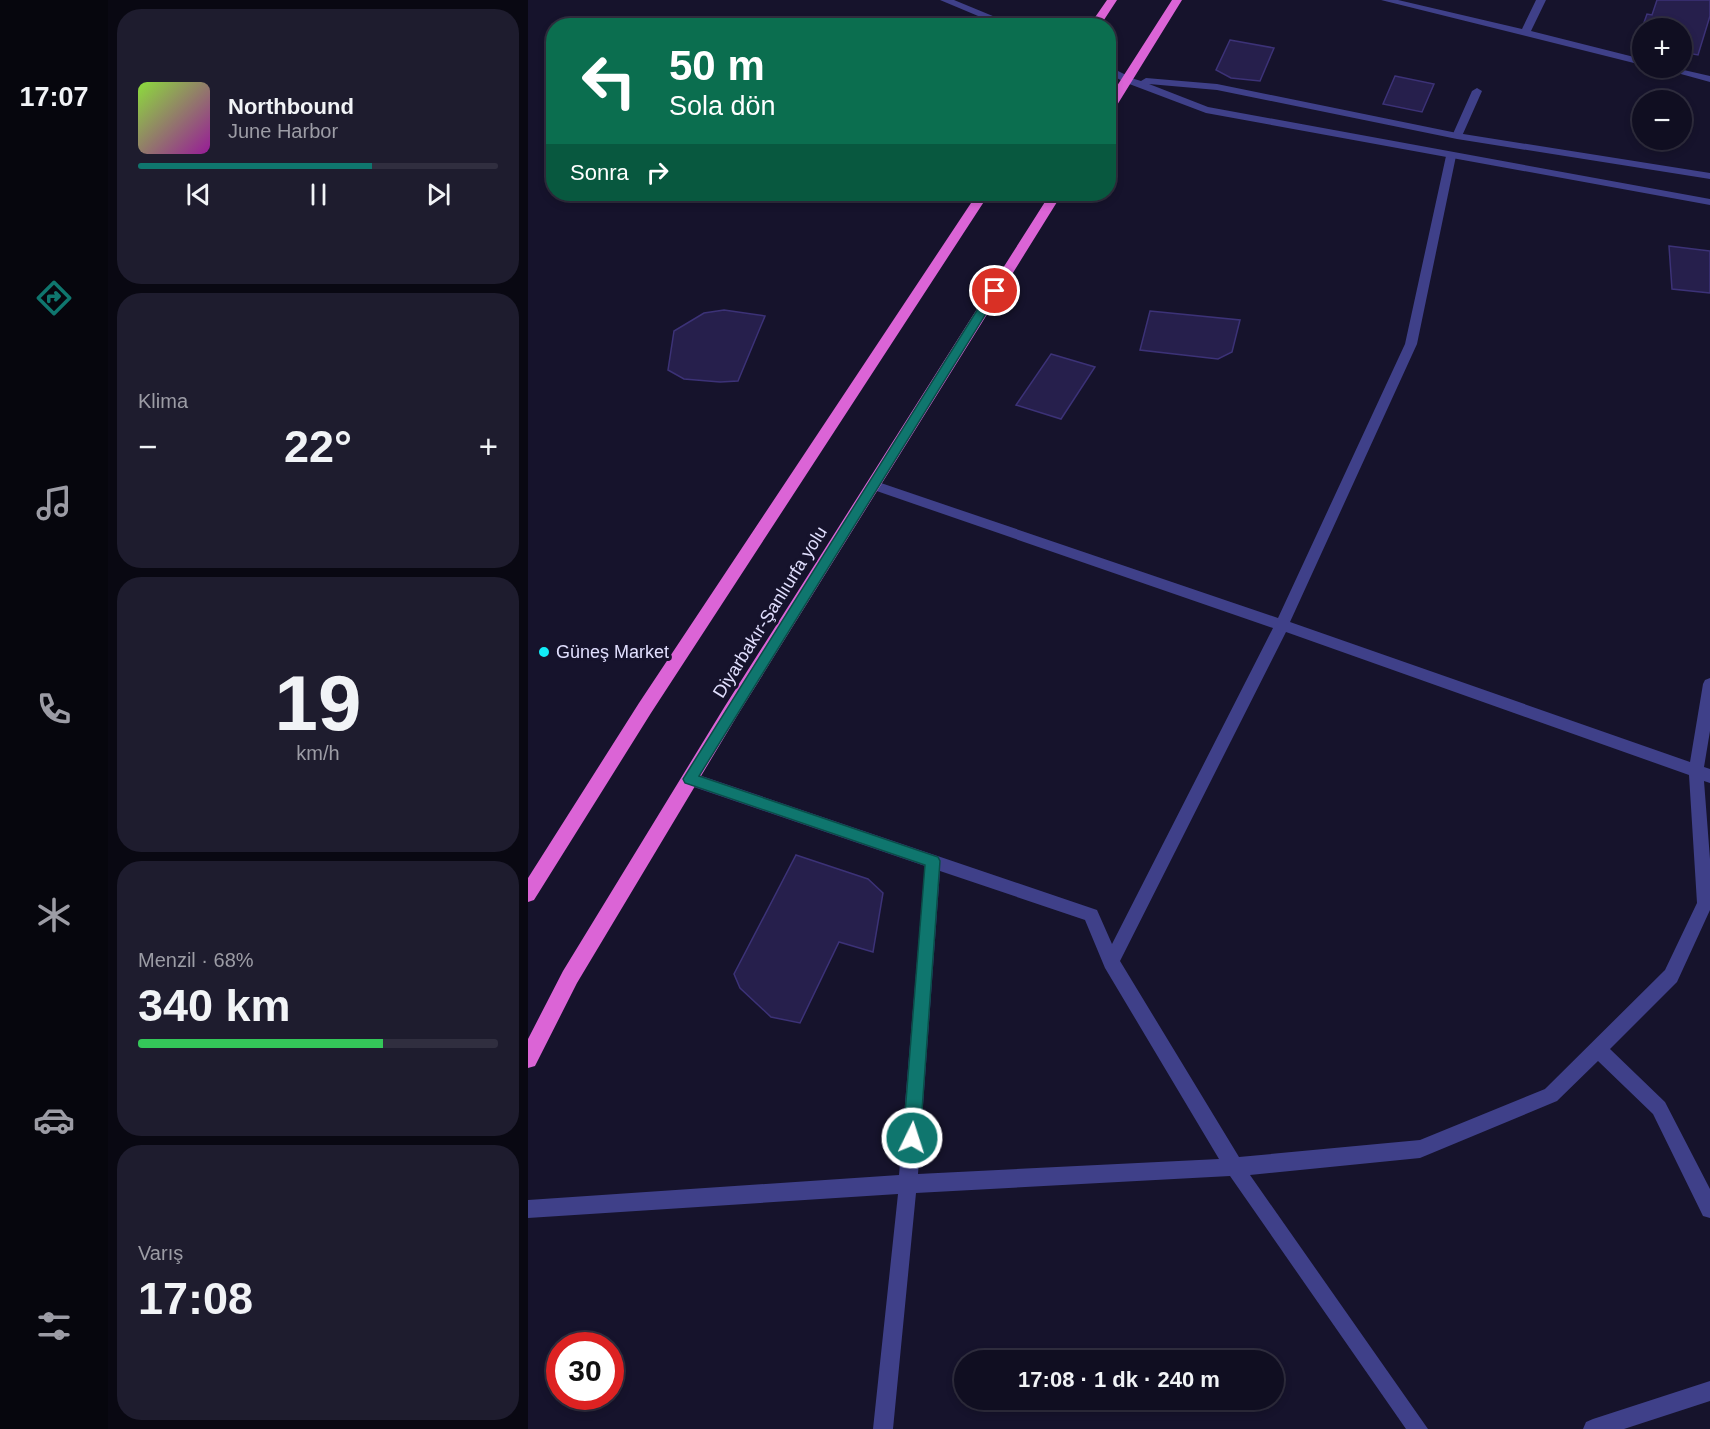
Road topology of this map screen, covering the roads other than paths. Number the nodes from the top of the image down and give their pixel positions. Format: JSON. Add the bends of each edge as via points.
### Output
{"nodes":[{"id":1,"x":945,"y":0,"type":"edge"},
{"id":2,"x":1112,"y":0,"type":"edge"},
{"id":3,"x":1177,"y":0,"type":"edge"},
{"id":4,"x":1386,"y":0,"type":"edge"},
{"id":5,"x":1541,"y":0,"type":"edge"},
{"id":6,"x":991,"y":18,"type":"edge"},
{"id":7,"x":1100,"y":18,"type":"edge"},
{"id":8,"x":1525,"y":33,"type":"junction"},
{"id":9,"x":1632,"y":60,"type":"edge"},
{"id":10,"x":1116,"y":73,"type":"edge"},
{"id":11,"x":1692,"y":75,"type":"edge"},
{"id":12,"x":1710,"y":79,"type":"edge"},
{"id":13,"x":1128,"y":80,"type":"junction"},
{"id":14,"x":1477,"y":91,"type":"dead end"},
{"id":15,"x":1116,"y":98,"type":"edge"},
{"id":16,"x":1456,"y":136,"type":"junction"},
{"id":17,"x":1451,"y":156,"type":"junction"},
{"id":18,"x":1710,"y":176,"type":"edge"},
{"id":19,"x":978,"y":201,"type":"edge"},
{"id":20,"x":1052,"y":201,"type":"edge"},
{"id":21,"x":1710,"y":202,"type":"edge"},
{"id":22,"x":873,"y":485,"type":"junction"},
{"id":23,"x":1282,"y":625,"type":"junction"},
{"id":24,"x":1710,"y":684,"type":"edge"},
{"id":25,"x":1703,"y":773,"type":"edge"},
{"id":26,"x":690,"y":779,"type":"junction"},
{"id":27,"x":933,"y":861,"type":"junction"},
{"id":28,"x":528,"y":894,"type":"edge"},
{"id":29,"x":1111,"y":962,"type":"junction"},
{"id":30,"x":1598,"y":1049,"type":"junction"},
{"id":31,"x":528,"y":1059,"type":"edge"},
{"id":32,"x":1234,"y":1167,"type":"junction"},
{"id":33,"x":908,"y":1184,"type":"junction"},
{"id":34,"x":528,"y":1209,"type":"edge"},
{"id":35,"x":1710,"y":1209,"type":"edge"},
{"id":36,"x":1710,"y":1392,"type":"edge"},
{"id":37,"x":883,"y":1429,"type":"edge"},
{"id":38,"x":1418,"y":1429,"type":"edge"},
{"id":39,"x":1593,"y":1429,"type":"edge"}],
"edges":[{"from":1,"to":6,"type":"street"},
{"from":2,"to":7,"type":"highway"},
{"from":3,"to":13,"type":"highway"},
{"from":4,"to":8,"type":"street"},
{"from":5,"to":8,"type":"street"},
{"from":8,"to":9,"type":"street"},
{"from":10,"to":13,"type":"street"},
{"from":11,"to":12,"type":"street"},
{"from":13,"to":15,"type":"highway"},
{"from":13,"to":16,"type":"street","via":[[1217,87]]},
{"from":13,"to":17,"type":"street","via":[[1206,110]]},
{"from":14,"to":16,"type":"street"},
{"from":16,"to":18,"type":"street"},
{"from":17,"to":21,"type":"street"},
{"from":17,"to":23,"type":"street","via":[[1411,344]]},
{"from":19,"to":28,"type":"highway","via":[[645,708]]},
{"from":20,"to":22,"type":"highway","name":"Diyarbakır-Şanlıurfa yolu"},
{"from":22,"to":23,"type":"street"},
{"from":22,"to":26,"type":"highway","name":"Diyarbakır-Şanlıurfa yolu"},
{"from":23,"to":25,"type":"street"},
{"from":23,"to":29,"type":"street"},
{"from":24,"to":25,"type":"street"},
{"from":25,"to":30,"type":"street","via":[[1705,903],[1671,976]]},
{"from":26,"to":27,"type":"street"},
{"from":26,"to":31,"type":"highway","name":"Diyarbakır-Şanlıurfa yolu","via":[[570,977]]},
{"from":27,"to":29,"type":"street","via":[[1090,915]]},
{"from":27,"to":33,"type":"street"},
{"from":29,"to":32,"type":"street"},
{"from":30,"to":32,"type":"street","via":[[1551,1095],[1420,1149]]},
{"from":30,"to":35,"type":"street","via":[[1659,1108]]},
{"from":32,"to":33,"type":"street"},
{"from":32,"to":38,"type":"street"},
{"from":33,"to":34,"type":"street"},
{"from":33,"to":37,"type":"street"},
{"from":36,"to":39,"type":"street"}]}
